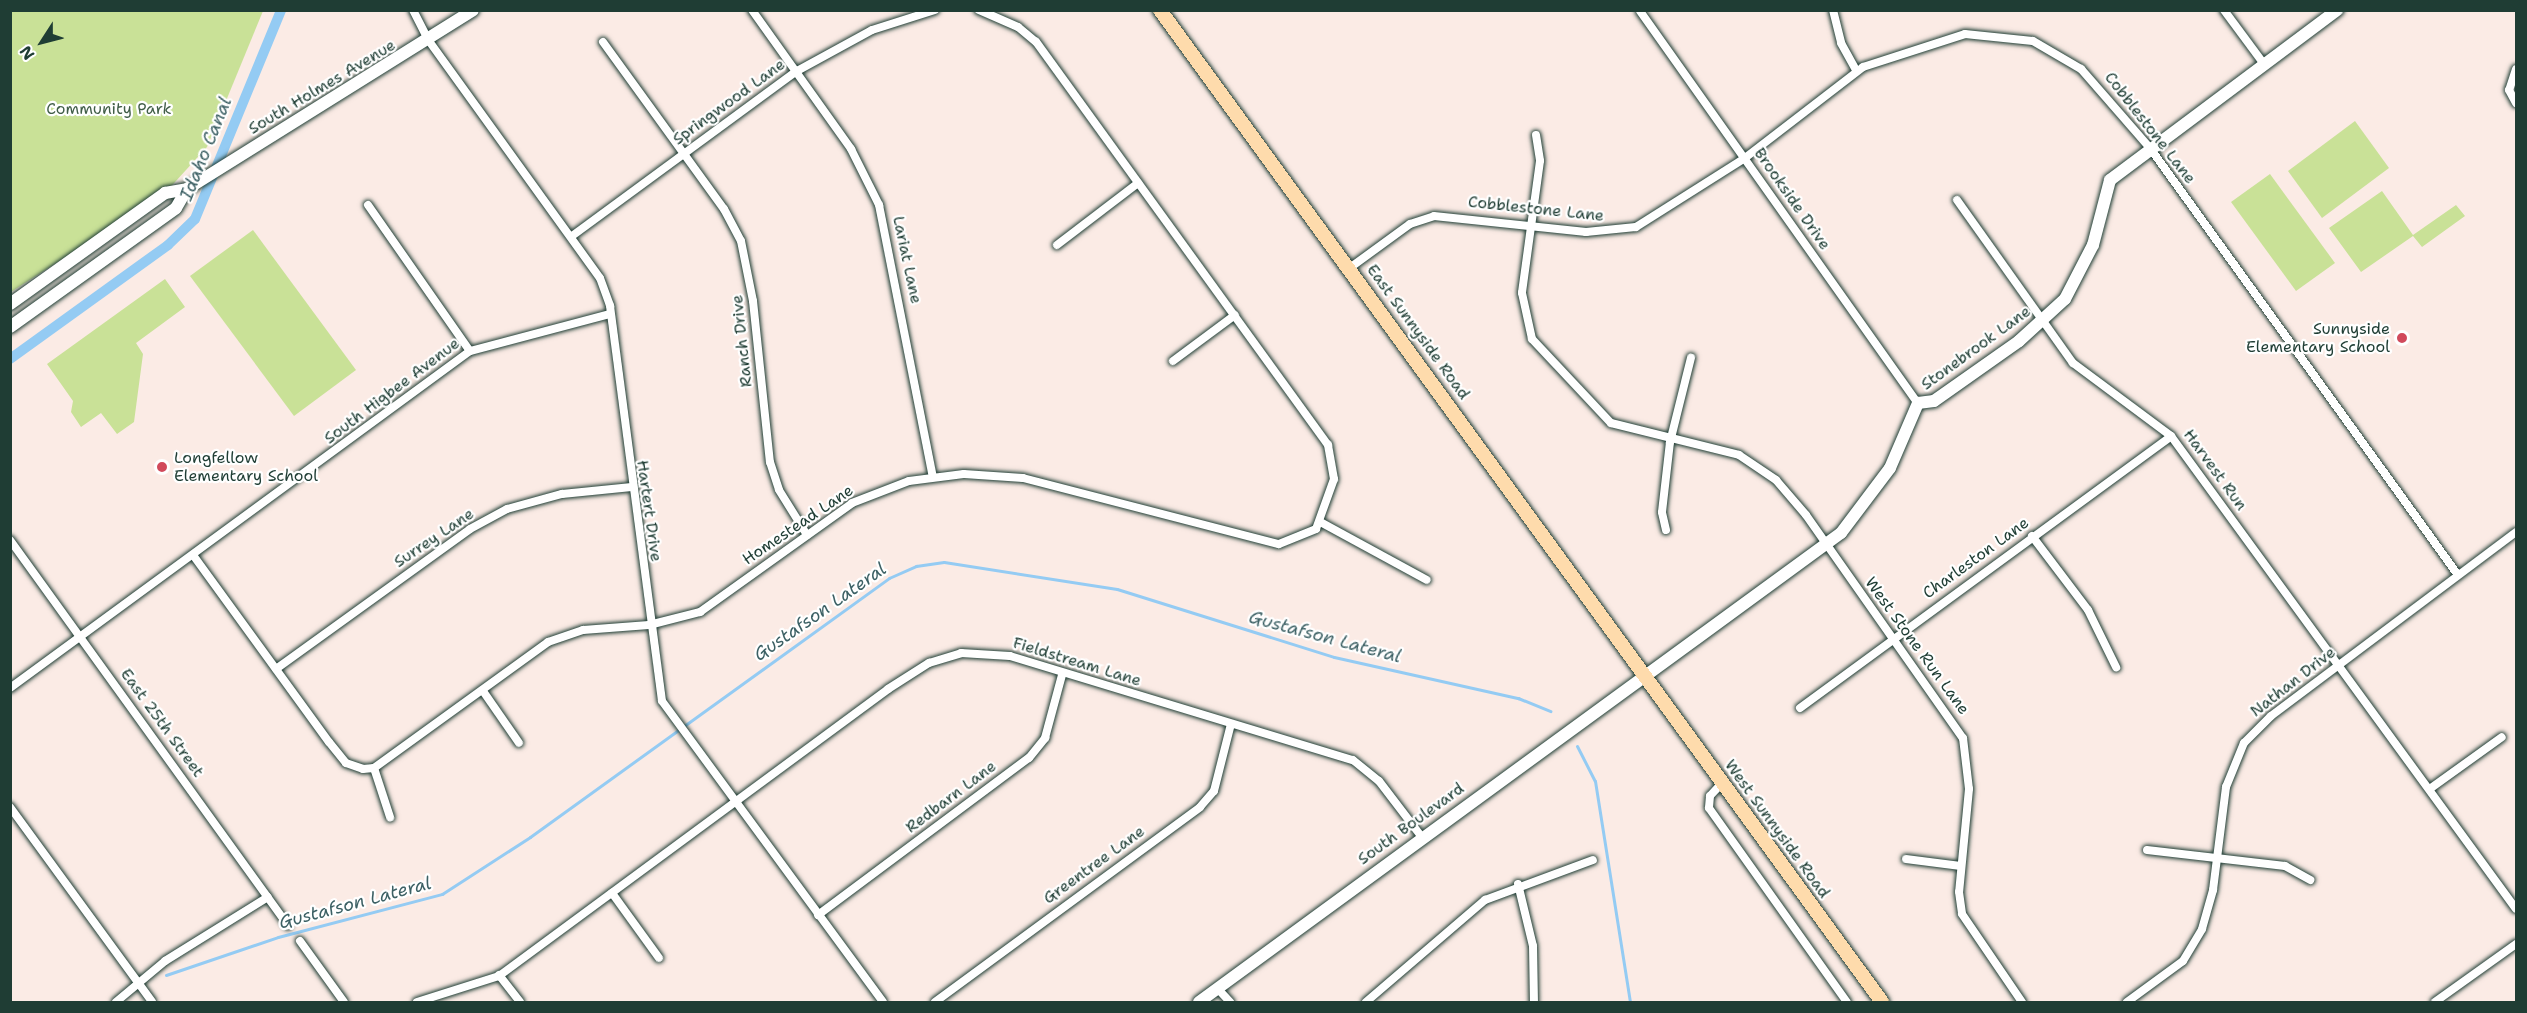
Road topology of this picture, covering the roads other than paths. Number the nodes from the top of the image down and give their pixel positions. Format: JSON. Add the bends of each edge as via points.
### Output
{"nodes":[{"id":1,"x":413,"y":10,"type":"edge"},
{"id":2,"x":473,"y":10,"type":"edge"},
{"id":3,"x":752,"y":10,"type":"edge"},
{"id":4,"x":936,"y":10,"type":"edge"},
{"id":5,"x":979,"y":10,"type":"edge"},
{"id":6,"x":1160,"y":10,"type":"edge"},
{"id":7,"x":1833,"y":10,"type":"edge"},
{"id":8,"x":2224,"y":10,"type":"edge"},
{"id":9,"x":2337,"y":10,"type":"edge"},
{"id":10,"x":1640,"y":11,"type":"edge"},
{"id":11,"x":916,"y":12,"type":"edge"},
{"id":12,"x":429,"y":41,"type":"junction"},
{"id":13,"x":603,"y":42,"type":"dead end"},
{"id":14,"x":2264,"y":64,"type":"junction"},
{"id":15,"x":2517,"y":69,"type":"edge"},
{"id":16,"x":1856,"y":70,"type":"junction"},
{"id":17,"x":797,"y":71,"type":"junction"},
{"id":18,"x":2517,"y":102,"type":"edge"},
{"id":19,"x":1536,"y":135,"type":"dead end"},
{"id":20,"x":2150,"y":148,"type":"junction"},
{"id":21,"x":683,"y":154,"type":"junction"},
{"id":22,"x":1745,"y":158,"type":"junction"},
{"id":23,"x":1138,"y":183,"type":"junction"},
{"id":24,"x":187,"y":189,"type":"junction"},
{"id":25,"x":1957,"y":200,"type":"dead end"},
{"id":26,"x":368,"y":205,"type":"dead end"},
{"id":27,"x":1531,"y":224,"type":"junction"},
{"id":28,"x":572,"y":236,"type":"junction"},
{"id":29,"x":1056,"y":244,"type":"dead end"},
{"id":30,"x":1351,"y":267,"type":"junction"},
{"id":31,"x":10,"y":304,"type":"edge"},
{"id":32,"x":610,"y":314,"type":"junction"},
{"id":33,"x":1234,"y":315,"type":"junction"},
{"id":34,"x":2043,"y":320,"type":"junction"},
{"id":35,"x":10,"y":327,"type":"edge"},
{"id":36,"x":470,"y":351,"type":"junction"},
{"id":37,"x":1691,"y":358,"type":"dead end"},
{"id":38,"x":1173,"y":361,"type":"dead end"},
{"id":39,"x":1918,"y":403,"type":"junction"},
{"id":40,"x":2171,"y":436,"type":"junction"},
{"id":41,"x":1670,"y":442,"type":"junction"},
{"id":42,"x":933,"y":477,"type":"junction"},
{"id":43,"x":632,"y":487,"type":"junction"},
{"id":44,"x":1319,"y":526,"type":"junction"},
{"id":45,"x":1666,"y":530,"type":"dead end"},
{"id":46,"x":2517,"y":532,"type":"edge"},
{"id":47,"x":807,"y":535,"type":"junction"},
{"id":48,"x":2032,"y":536,"type":"junction"},
{"id":49,"x":10,"y":540,"type":"edge"},
{"id":50,"x":1825,"y":544,"type":"junction"},
{"id":51,"x":193,"y":555,"type":"junction"},
{"id":52,"x":2458,"y":574,"type":"junction"},
{"id":53,"x":1427,"y":580,"type":"dead end"},
{"id":54,"x":649,"y":625,"type":"junction"},
{"id":55,"x":82,"y":637,"type":"junction"},
{"id":56,"x":1893,"y":638,"type":"junction"},
{"id":57,"x":2338,"y":665,"type":"junction"},
{"id":58,"x":2116,"y":667,"type":"dead end"},
{"id":59,"x":276,"y":669,"type":"junction"},
{"id":60,"x":1062,"y":675,"type":"junction"},
{"id":61,"x":1644,"y":675,"type":"junction"},
{"id":62,"x":10,"y":688,"type":"edge"},
{"id":63,"x":483,"y":691,"type":"junction"},
{"id":64,"x":1800,"y":708,"type":"dead end"},
{"id":65,"x":1231,"y":724,"type":"junction"},
{"id":66,"x":2502,"y":737,"type":"dead end"},
{"id":67,"x":519,"y":743,"type":"dead end"},
{"id":68,"x":374,"y":768,"type":"junction"},
{"id":69,"x":1723,"y":782,"type":"junction"},
{"id":70,"x":2431,"y":788,"type":"junction"},
{"id":71,"x":735,"y":804,"type":"junction"},
{"id":72,"x":10,"y":807,"type":"edge"},
{"id":73,"x":390,"y":817,"type":"dead end"},
{"id":74,"x":1421,"y":836,"type":"junction"},
{"id":75,"x":2147,"y":850,"type":"dead end"},
{"id":76,"x":2218,"y":856,"type":"junction"},
{"id":77,"x":1906,"y":859,"type":"dead end"},
{"id":78,"x":1593,"y":860,"type":"dead end"},
{"id":79,"x":1961,"y":866,"type":"junction"},
{"id":80,"x":2310,"y":880,"type":"dead end"},
{"id":81,"x":1518,"y":884,"type":"junction"},
{"id":82,"x":612,"y":893,"type":"junction"},
{"id":83,"x":268,"y":897,"type":"junction"},
{"id":84,"x":2517,"y":909,"type":"edge"},
{"id":85,"x":818,"y":915,"type":"junction"},
{"id":86,"x":288,"y":925,"type":"dead end"},
{"id":87,"x":300,"y":941,"type":"dead end"},
{"id":88,"x":2517,"y":944,"type":"edge"},
{"id":89,"x":659,"y":958,"type":"dead end"},
{"id":90,"x":499,"y":975,"type":"junction"},
{"id":91,"x":139,"y":985,"type":"junction"},
{"id":92,"x":1218,"y":989,"type":"junction"},
{"id":93,"x":116,"y":1002,"type":"edge"},
{"id":94,"x":152,"y":1002,"type":"edge"},
{"id":95,"x":344,"y":1002,"type":"edge"},
{"id":96,"x":417,"y":1002,"type":"edge"},
{"id":97,"x":520,"y":1002,"type":"edge"},
{"id":98,"x":883,"y":1002,"type":"edge"},
{"id":99,"x":935,"y":1002,"type":"edge"},
{"id":100,"x":1199,"y":1002,"type":"edge"},
{"id":101,"x":1230,"y":1002,"type":"edge"},
{"id":102,"x":1366,"y":1002,"type":"edge"},
{"id":103,"x":1534,"y":1002,"type":"edge"},
{"id":104,"x":1847,"y":1002,"type":"edge"},
{"id":105,"x":1881,"y":1002,"type":"edge"},
{"id":106,"x":2022,"y":1002,"type":"edge"},
{"id":107,"x":2127,"y":1002,"type":"edge"},
{"id":108,"x":2435,"y":1002,"type":"edge"}],
"edges":[{"from":1,"to":12,"type":"street","name":"Hartert Drive"},
{"from":2,"to":12,"type":"street","name":"South Holmes Avenue"},
{"from":3,"to":17,"type":"street","name":"Lariat Lane"},
{"from":4,"to":11,"type":"street","name":"Springwood Lane"},
{"from":5,"to":23,"type":"street","via":[[1018,27],[1036,42]]},
{"from":6,"to":30,"type":"main road","name":"East Sunnyside Road"},
{"from":7,"to":16,"type":"street","via":[[1840,43]]},
{"from":8,"to":14,"type":"street"},
{"from":9,"to":14,"type":"street","name":"Stonebrook Lane"},
{"from":10,"to":22,"type":"street","name":"Brookside Drive"},
{"from":11,"to":17,"type":"street","name":"Springwood Lane","via":[[872,30]]},
{"from":12,"to":24,"type":"street","name":"South Holmes Avenue"},
{"from":12,"to":28,"type":"street","name":"Hartert Drive"},
{"from":13,"to":21,"type":"street","name":"Ranch Drive"},
{"from":14,"to":20,"type":"street","name":"Stonebrook Lane"},
{"from":15,"to":18,"type":"street","via":[[2510,90]]},
{"from":16,"to":20,"type":"street","name":"Cobblestone Lane","via":[[1965,34],[2033,41],[2081,69]]},
{"from":16,"to":22,"type":"street","name":"Cobblestone Lane"},
{"from":17,"to":21,"type":"street","name":"Springwood Lane"},
{"from":17,"to":42,"type":"street","name":"Lariat Lane","via":[[851,149],[879,205]]},
{"from":19,"to":27,"type":"street","name":"West Stone Run Lane","via":[[1540,161]]},
{"from":20,"to":34,"type":"street","name":"Stonebrook Lane","via":[[2110,180],[2079,279]]},
{"from":20,"to":52,"type":"street","name":"Cobblestone Lane"},
{"from":21,"to":28,"type":"street","name":"Springwood Lane"},
{"from":21,"to":47,"type":"street","name":"Ranch Drive","via":[[741,242],[753,301],[770,462],[779,490]]},
{"from":22,"to":27,"type":"street","name":"Cobblestone Lane","via":[[1636,227],[1586,232]]},
{"from":22,"to":39,"type":"street","name":"Brookside Drive"},
{"from":23,"to":29,"type":"street"},
{"from":23,"to":33,"type":"street"},
{"from":24,"to":31,"type":"street","name":"South Holmes Avenue","via":[[165,193]]},
{"from":24,"to":35,"type":"street","name":"South Holmes Avenue","via":[[176,208]]},
{"from":25,"to":34,"type":"street","name":"Harvest Run"},
{"from":26,"to":36,"type":"street"},
{"from":27,"to":30,"type":"street","name":"Cobblestone Lane","via":[[1434,216],[1410,224]]},
{"from":27,"to":41,"type":"street","name":"West Stone Run Lane","via":[[1522,293],[1539,350],[1611,423]]},
{"from":28,"to":32,"type":"street","name":"Hartert Drive","via":[[600,278]]},
{"from":30,"to":61,"type":"main road","name":"East Sunnyside Road"},
{"from":32,"to":36,"type":"street","name":"South Higbee Avenue"},
{"from":32,"to":43,"type":"street","name":"Hartert Drive"},
{"from":33,"to":38,"type":"street"},
{"from":33,"to":44,"type":"street","via":[[1333,454],[1334,479]]},
{"from":34,"to":39,"type":"street","name":"Stonebrook Lane","via":[[1934,401]]},
{"from":34,"to":40,"type":"street","name":"Harvest Run","via":[[2086,376],[2148,414]]},
{"from":36,"to":51,"type":"street","name":"South Higbee Avenue"},
{"from":37,"to":41,"type":"street"},
{"from":39,"to":50,"type":"street","name":"Stonebrook Lane","via":[[1872,499]]},
{"from":40,"to":48,"type":"street","name":"Charleston Lane"},
{"from":40,"to":57,"type":"street","name":"Harvest Run"},
{"from":41,"to":45,"type":"street","via":[[1662,512]]},
{"from":41,"to":50,"type":"street","name":"West Stone Run Lane","via":[[1711,447],[1748,459],[1776,480]]},
{"from":42,"to":44,"type":"street","name":"Homestead Lane","via":[[1023,478],[1279,544]]},
{"from":42,"to":47,"type":"street","name":"Homestead Lane","via":[[852,503]]},
{"from":43,"to":54,"type":"street","name":"Hartert Drive"},
{"from":43,"to":59,"type":"street","name":"Surrey Lane","via":[[562,494],[507,509],[470,529]]},
{"from":44,"to":53,"type":"street"},
{"from":46,"to":52,"type":"street","name":"Nathan Drive"},
{"from":47,"to":54,"type":"street","name":"Homestead Lane","via":[[700,612]]},
{"from":48,"to":56,"type":"street","name":"Charleston Lane"},
{"from":48,"to":58,"type":"street","via":[[2088,610]]},
{"from":49,"to":55,"type":"street","name":"East 25th Street"},
{"from":50,"to":56,"type":"street","name":"West Stone Run Lane"},
{"from":50,"to":61,"type":"street","name":"Stonebrook Lane"},
{"from":51,"to":55,"type":"street","name":"South Higbee Avenue"},
{"from":51,"to":59,"type":"street"},
{"from":52,"to":57,"type":"street","name":"Nathan Drive"},
{"from":54,"to":63,"type":"street","name":"Homestead Lane","via":[[568,634]]},
{"from":54,"to":71,"type":"street","name":"Hartert Drive","via":[[657,685],[674,722]]},
{"from":55,"to":62,"type":"street","name":"South Higbee Avenue"},
{"from":55,"to":83,"type":"street","name":"East 25th Street"},
{"from":56,"to":64,"type":"street","name":"Charleston Lane"},
{"from":56,"to":79,"type":"street","name":"West Stone Run Lane","via":[[1963,738],[1969,789]]},
{"from":57,"to":70,"type":"street","name":"Harvest Run"},
{"from":57,"to":76,"type":"street","name":"Nathan Drive","via":[[2244,743],[2226,787]]},
{"from":59,"to":68,"type":"street","via":[[346,763]]},
{"from":60,"to":65,"type":"street","name":"Fieldstream Lane"},
{"from":60,"to":71,"type":"street","name":"Fieldstream Lane","via":[[995,654],[961,653],[929,663]]},
{"from":60,"to":85,"type":"street","name":"Redbarn Lane","via":[[1046,738],[1029,758]]},
{"from":61,"to":69,"type":"main road","name":"West Sunnyside Road"},
{"from":61,"to":74,"type":"street","name":"South Boulevard"},
{"from":63,"to":67,"type":"street"},
{"from":63,"to":68,"type":"street","name":"Homestead Lane"},
{"from":65,"to":74,"type":"street","name":"Fieldstream Lane","via":[[1366,767]]},
{"from":65,"to":99,"type":"street","name":"Greentree Lane","via":[[1214,791],[1200,807]]},
{"from":66,"to":70,"type":"street"},
{"from":68,"to":73,"type":"street"},
{"from":69,"to":104,"type":"street","via":[[1710,796],[1709,808]]},
{"from":69,"to":105,"type":"main road","name":"West Sunnyside Road"},
{"from":70,"to":84,"type":"street","name":"Harvest Run"},
{"from":71,"to":82,"type":"street","name":"Fieldstream Lane"},
{"from":71,"to":85,"type":"street","name":"Hartert Drive"},
{"from":72,"to":91,"type":"street"},
{"from":74,"to":92,"type":"street","name":"South Boulevard"},
{"from":75,"to":76,"type":"street"},
{"from":76,"to":80,"type":"street","via":[[2285,866]]},
{"from":76,"to":107,"type":"street","name":"Nathan Drive","via":[[2210,906],[2189,953]]},
{"from":77,"to":79,"type":"street"},
{"from":78,"to":81,"type":"street"},
{"from":79,"to":106,"type":"street","name":"West Stone Run Lane","via":[[1962,914]]},
{"from":81,"to":102,"type":"street","via":[[1460,917]]},
{"from":81,"to":103,"type":"street","via":[[1533,946]]},
{"from":82,"to":89,"type":"street"},
{"from":82,"to":90,"type":"street","name":"Fieldstream Lane"},
{"from":83,"to":86,"type":"street","name":"East 25th Street"},
{"from":83,"to":91,"type":"street","via":[[165,961]]},
{"from":85,"to":98,"type":"street","name":"Hartert Drive"},
{"from":87,"to":95,"type":"street"},
{"from":88,"to":108,"type":"street"},
{"from":90,"to":96,"type":"street","name":"Fieldstream Lane"},
{"from":90,"to":97,"type":"street"},
{"from":91,"to":93,"type":"street"},
{"from":91,"to":94,"type":"street"},
{"from":92,"to":100,"type":"street","name":"South Boulevard"},
{"from":92,"to":101,"type":"street"}]}
